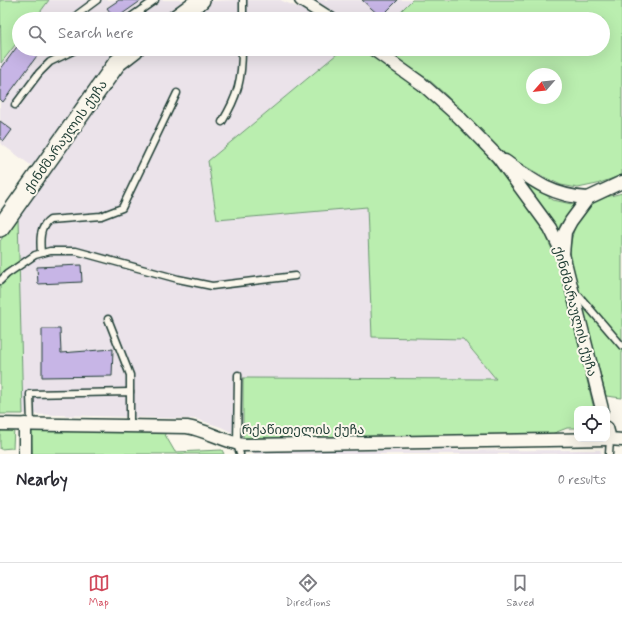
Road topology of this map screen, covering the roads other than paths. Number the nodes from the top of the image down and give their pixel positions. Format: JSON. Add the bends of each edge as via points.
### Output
{"nodes":[{"id":1,"x":97,"y":0,"type":"edge"},
{"id":2,"x":155,"y":0,"type":"edge"},
{"id":3,"x":202,"y":0,"type":"edge"},
{"id":4,"x":243,"y":0,"type":"edge"},
{"id":5,"x":301,"y":0,"type":"edge"},
{"id":6,"x":141,"y":10,"type":"joint"},
{"id":7,"x":81,"y":12,"type":"edge"},
{"id":8,"x":138,"y":12,"type":"edge"},
{"id":9,"x":185,"y":12,"type":"edge"},
{"id":10,"x":243,"y":12,"type":"edge"},
{"id":11,"x":320,"y":12,"type":"edge"},
{"id":12,"x":62,"y":56,"type":"edge"},
{"id":13,"x":126,"y":56,"type":"edge"},
{"id":14,"x":242,"y":56,"type":"edge"},
{"id":15,"x":383,"y":56,"type":"edge"},
{"id":16,"x":177,"y":93,"type":"dead end"},
{"id":17,"x":15,"y":105,"type":"dead end"},
{"id":18,"x":222,"y":122,"type":"dead end"},
{"id":19,"x":498,"y":157,"type":"junction"},
{"id":20,"x":622,"y":182,"type":"edge"},
{"id":21,"x":588,"y":198,"type":"junction"},
{"id":22,"x":0,"y":228,"type":"edge"},
{"id":23,"x":41,"y":253,"type":"junction"},
{"id":24,"x":563,"y":254,"type":"junction"},
{"id":25,"x":295,"y":276,"type":"dead end"},
{"id":26,"x":0,"y":282,"type":"edge"},
{"id":27,"x":573,"y":296,"type":"junction"},
{"id":28,"x":108,"y":319,"type":"dead end"},
{"id":29,"x":622,"y":346,"type":"edge"},
{"id":30,"x":238,"y":375,"type":"dead end"},
{"id":31,"x":130,"y":392,"type":"junction"},
{"id":32,"x":601,"y":406,"type":"edge"},
{"id":33,"x":0,"y":424,"type":"edge"},
{"id":34,"x":28,"y":424,"type":"junction"},
{"id":35,"x":130,"y":426,"type":"junction"},
{"id":36,"x":613,"y":436,"type":"edge"},
{"id":37,"x":239,"y":449,"type":"edge"},
{"id":38,"x":25,"y":454,"type":"edge"},
{"id":39,"x":609,"y":454,"type":"edge"}],
"edges":[{"from":1,"to":7,"type":"lane"},
{"from":2,"to":6,"type":"lane"},
{"from":3,"to":9,"type":"main road"},
{"from":4,"to":10,"type":"lane"},
{"from":5,"to":11,"type":"street"},
{"from":6,"to":8,"type":"lane"},
{"from":12,"to":17,"type":"lane","via":[[50,62],[39,73]]},
{"from":13,"to":22,"type":"main road","name":"ქინძმარაულის ქუჩა","via":[[117,63]]},
{"from":14,"to":18,"type":"lane","via":[[240,86],[234,103]]},
{"from":15,"to":19,"type":"street","name":"ქინძმარაულის ქუჩა","via":[[422,84]]},
{"from":16,"to":23,"type":"lane","via":[[122,208],[101,216],[50,220],[45,223],[42,231]]},
{"from":19,"to":21,"type":"street","via":[[554,192],[569,197]]},
{"from":19,"to":24,"type":"street","name":"ქინძმარაულის ქუჩა","via":[[550,228]]},
{"from":20,"to":21,"type":"street"},
{"from":21,"to":24,"type":"street","via":[[565,232]]},
{"from":23,"to":25,"type":"lane","via":[[76,252],[212,286]]},
{"from":23,"to":26,"type":"lane","via":[[7,274]]},
{"from":24,"to":27,"type":"street","name":"ქინძმარაულის ქუჩა"},
{"from":27,"to":29,"type":"lane","via":[[579,296]]},
{"from":27,"to":32,"type":"street","name":"ქინძმარაულის ქუჩა"},
{"from":28,"to":31,"type":"lane","via":[[130,375]]},
{"from":30,"to":37,"type":"lane"},
{"from":31,"to":34,"type":"lane","via":[[30,394]]},
{"from":31,"to":35,"type":"lane"},
{"from":33,"to":34,"type":"street","name":"რქაწითელის ქუჩა"},
{"from":34,"to":35,"type":"street","name":"რქაწითელის ქუჩა"},
{"from":34,"to":38,"type":"street"},
{"from":35,"to":37,"type":"street","name":"რქაწითელის ქუჩა","via":[[191,428],[206,431]]},
{"from":36,"to":37,"type":"street","name":"რქაწითელის ქუჩა"},
{"from":36,"to":39,"type":"lane"}]}
